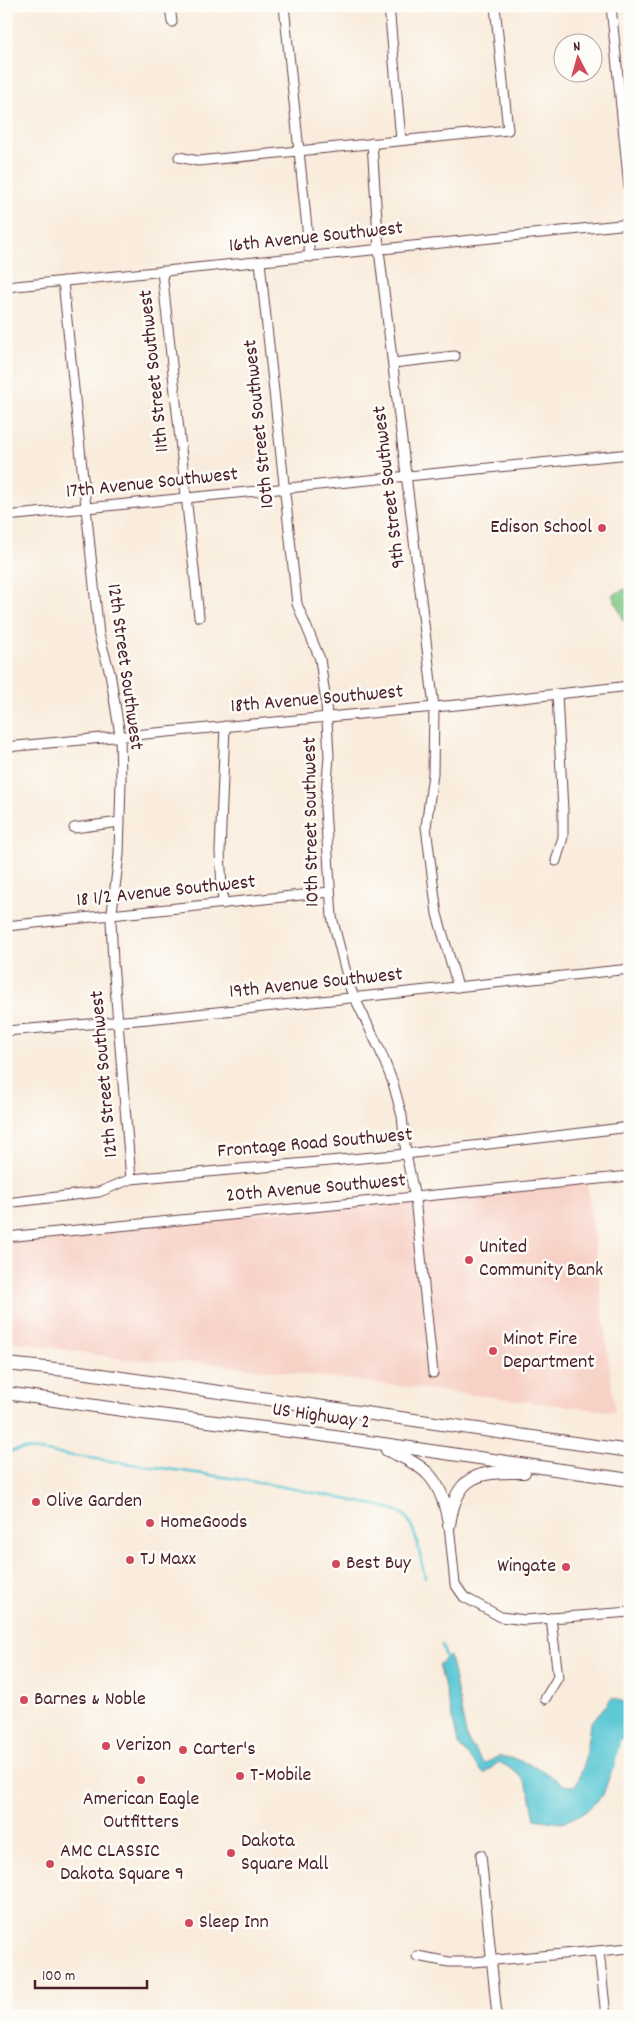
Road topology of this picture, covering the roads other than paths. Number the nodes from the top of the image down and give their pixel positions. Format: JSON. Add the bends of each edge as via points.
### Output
{"nodes":[{"id":1,"x":170,"y":6,"type":"edge"},
{"id":2,"x":284,"y":6,"type":"edge"},
{"id":3,"x":389,"y":6,"type":"edge"},
{"id":4,"x":495,"y":6,"type":"edge"},
{"id":5,"x":612,"y":6,"type":"edge"},
{"id":6,"x":172,"y":22,"type":"dead end"},
{"id":7,"x":401,"y":140,"type":"junction"},
{"id":8,"x":372,"y":143,"type":"junction"},
{"id":9,"x":299,"y":151,"type":"junction"},
{"id":10,"x":179,"y":157,"type":"dead end"},
{"id":11,"x":630,"y":197,"type":"edge"},
{"id":12,"x":630,"y":224,"type":"edge"},
{"id":13,"x":380,"y":250,"type":"junction"},
{"id":14,"x":310,"y":257,"type":"junction"},
{"id":15,"x":260,"y":262,"type":"junction"},
{"id":16,"x":162,"y":271,"type":"junction"},
{"id":17,"x":63,"y":281,"type":"junction"},
{"id":18,"x":6,"y":287,"type":"edge"},
{"id":19,"x":455,"y":356,"type":"dead end"},
{"id":20,"x":393,"y":363,"type":"junction"},
{"id":21,"x":630,"y":454,"type":"edge"},
{"id":22,"x":406,"y":475,"type":"junction"},
{"id":23,"x":285,"y":487,"type":"junction"},
{"id":24,"x":185,"y":498,"type":"junction"},
{"id":25,"x":86,"y":508,"type":"junction"},
{"id":26,"x":6,"y":516,"type":"edge"},
{"id":27,"x":199,"y":616,"type":"dead end"},
{"id":28,"x":630,"y":686,"type":"edge"},
{"id":29,"x":558,"y":694,"type":"junction"},
{"id":30,"x":434,"y":707,"type":"junction"},
{"id":31,"x":327,"y":717,"type":"junction"},
{"id":32,"x":225,"y":726,"type":"junction"},
{"id":33,"x":120,"y":735,"type":"junction"},
{"id":34,"x":6,"y":747,"type":"edge"},
{"id":35,"x":120,"y":822,"type":"junction"},
{"id":36,"x":74,"y":828,"type":"dead end"},
{"id":37,"x":556,"y":861,"type":"dead end"},
{"id":38,"x":330,"y":892,"type":"junction"},
{"id":39,"x":223,"y":904,"type":"junction"},
{"id":40,"x":112,"y":915,"type":"junction"},
{"id":41,"x":6,"y":926,"type":"edge"},
{"id":42,"x":630,"y":969,"type":"edge"},
{"id":43,"x":458,"y":987,"type":"junction"},
{"id":44,"x":354,"y":998,"type":"junction"},
{"id":45,"x":118,"y":1022,"type":"junction"},
{"id":46,"x":6,"y":1031,"type":"edge"},
{"id":47,"x":630,"y":1127,"type":"edge"},
{"id":48,"x":406,"y":1154,"type":"junction"},
{"id":49,"x":630,"y":1176,"type":"edge"},
{"id":50,"x":131,"y":1179,"type":"junction"},
{"id":51,"x":415,"y":1198,"type":"junction"},
{"id":52,"x":6,"y":1203,"type":"edge"},
{"id":53,"x":6,"y":1237,"type":"edge"},
{"id":54,"x":10,"y":1365,"type":"edge"},
{"id":55,"x":433,"y":1373,"type":"dead end"},
{"id":56,"x":6,"y":1393,"type":"edge"},
{"id":57,"x":363,"y":1442,"type":"junction"},
{"id":58,"x":630,"y":1451,"type":"edge"},
{"id":59,"x":578,"y":1473,"type":"junction"},
{"id":60,"x":630,"y":1480,"type":"edge"},
{"id":61,"x":449,"y":1525,"type":"junction"},
{"id":62,"x":630,"y":1612,"type":"edge"},
{"id":63,"x":551,"y":1618,"type":"junction"},
{"id":64,"x":545,"y":1699,"type":"dead end"},
{"id":65,"x":481,"y":1856,"type":"dead end"},
{"id":66,"x":630,"y":1948,"type":"edge"},
{"id":67,"x":599,"y":1951,"type":"junction"},
{"id":68,"x":417,"y":1956,"type":"dead end"},
{"id":69,"x":492,"y":1960,"type":"junction"},
{"id":70,"x":497,"y":2016,"type":"edge"},
{"id":71,"x":606,"y":2016,"type":"edge"}],
"edges":[{"from":1,"to":6,"type":"street"},
{"from":2,"to":9,"type":"street"},
{"from":3,"to":7,"type":"street"},
{"from":4,"to":7,"type":"street","via":[[508,130]]},
{"from":5,"to":11,"type":"street"},
{"from":7,"to":8,"type":"street"},
{"from":8,"to":9,"type":"street"},
{"from":8,"to":13,"type":"street","name":"9th Street Southwest"},
{"from":9,"to":10,"type":"street","via":[[198,161]]},
{"from":9,"to":14,"type":"street"},
{"from":12,"to":13,"type":"street","name":"16th Avenue Southwest"},
{"from":13,"to":14,"type":"street","name":"16th Avenue Southwest"},
{"from":13,"to":20,"type":"street","name":"9th Street Southwest"},
{"from":14,"to":15,"type":"street","name":"16th Avenue Southwest"},
{"from":15,"to":16,"type":"street","name":"16th Avenue Southwest"},
{"from":15,"to":23,"type":"street","name":"10th Street Southwest"},
{"from":16,"to":17,"type":"street","name":"16th Avenue Southwest"},
{"from":16,"to":24,"type":"street","name":"11th Street Southwest"},
{"from":17,"to":18,"type":"street","name":"16th Avenue Southwest"},
{"from":17,"to":25,"type":"street","name":"12th Street Southwest"},
{"from":19,"to":20,"type":"street"},
{"from":20,"to":22,"type":"street","name":"9th Street Southwest"},
{"from":21,"to":22,"type":"street","name":"17th Avenue Southwest"},
{"from":22,"to":23,"type":"street","name":"17th Avenue Southwest"},
{"from":22,"to":30,"type":"street","name":"9th Street Southwest"},
{"from":23,"to":24,"type":"street","name":"17th Avenue Southwest"},
{"from":23,"to":31,"type":"street","name":"10th Street Southwest","via":[[297,604],[320,658]]},
{"from":24,"to":25,"type":"street","name":"17th Avenue Southwest"},
{"from":24,"to":27,"type":"street","name":"11th Street Southwest"},
{"from":25,"to":26,"type":"street","name":"17th Avenue Southwest"},
{"from":25,"to":33,"type":"street","name":"12th Street Southwest","via":[[100,635]]},
{"from":28,"to":29,"type":"street","name":"18th Avenue Southwest"},
{"from":29,"to":30,"type":"street","name":"18th Avenue Southwest"},
{"from":29,"to":37,"type":"street","via":[[563,811]]},
{"from":30,"to":31,"type":"street","name":"18th Avenue Southwest"},
{"from":30,"to":43,"type":"street","name":"9th Street Southwest","via":[[433,774],[426,827],[437,914]]},
{"from":31,"to":32,"type":"street","name":"18th Avenue Southwest"},
{"from":31,"to":38,"type":"street","name":"10th Street Southwest","via":[[325,808]]},
{"from":32,"to":33,"type":"street","name":"18th Avenue Southwest"},
{"from":32,"to":39,"type":"street","via":[[220,852]]},
{"from":33,"to":34,"type":"street","name":"18th Avenue Southwest"},
{"from":33,"to":35,"type":"street","name":"12th Street Southwest"},
{"from":35,"to":36,"type":"street"},
{"from":35,"to":40,"type":"street","name":"12th Street Southwest"},
{"from":38,"to":39,"type":"street","name":"18 1/2 Avenue Southwest"},
{"from":38,"to":44,"type":"street","name":"10th Street Southwest","via":[[332,917]]},
{"from":39,"to":40,"type":"street","name":"18 1/2 Avenue Southwest"},
{"from":40,"to":41,"type":"street","name":"18 1/2 Avenue Southwest"},
{"from":40,"to":45,"type":"street","name":"12th Street Southwest","via":[[112,963]]},
{"from":42,"to":43,"type":"street","name":"19th Avenue Southwest"},
{"from":43,"to":44,"type":"street","name":"19th Avenue Southwest"},
{"from":44,"to":45,"type":"street","name":"19th Avenue Southwest"},
{"from":44,"to":48,"type":"street","name":"10th Street Southwest","via":[[393,1083],[402,1116]]},
{"from":45,"to":46,"type":"street","name":"19th Avenue Southwest"},
{"from":45,"to":50,"type":"street","name":"12th Street Southwest"},
{"from":47,"to":48,"type":"street","name":"Frontage Road Southwest"},
{"from":48,"to":50,"type":"street","name":"Frontage Road Southwest"},
{"from":48,"to":51,"type":"street","name":"10th Street Southwest"},
{"from":49,"to":51,"type":"street","name":"20th Avenue Southwest"},
{"from":50,"to":52,"type":"street","name":"Frontage Road Southwest","via":[[99,1192]]},
{"from":51,"to":53,"type":"street","name":"20th Avenue Southwest"},
{"from":51,"to":55,"type":"street","name":"10th Street Southwest"},
{"from":54,"to":58,"type":"highway","name":"US Highway 2","via":[[66,1370]]},
{"from":56,"to":57,"type":"highway","name":"US Highway 2"},
{"from":57,"to":59,"type":"highway","name":"US Highway 2"},
{"from":57,"to":61,"type":"highway","via":[[402,1456],[428,1471],[440,1490]]},
{"from":59,"to":60,"type":"highway","name":"US Highway 2"},
{"from":59,"to":61,"type":"highway","via":[[490,1472],[477,1476],[461,1487],[452,1504]]},
{"from":61,"to":63,"type":"street","via":[[455,1584],[464,1597],[501,1617],[525,1620]]},
{"from":62,"to":63,"type":"street"},
{"from":63,"to":64,"type":"street","via":[[558,1677]]},
{"from":65,"to":69,"type":"street"},
{"from":66,"to":67,"type":"street"},
{"from":67,"to":69,"type":"street"},
{"from":67,"to":71,"type":"street"},
{"from":68,"to":69,"type":"street","via":[[449,1962]]},
{"from":69,"to":70,"type":"street"}]}
